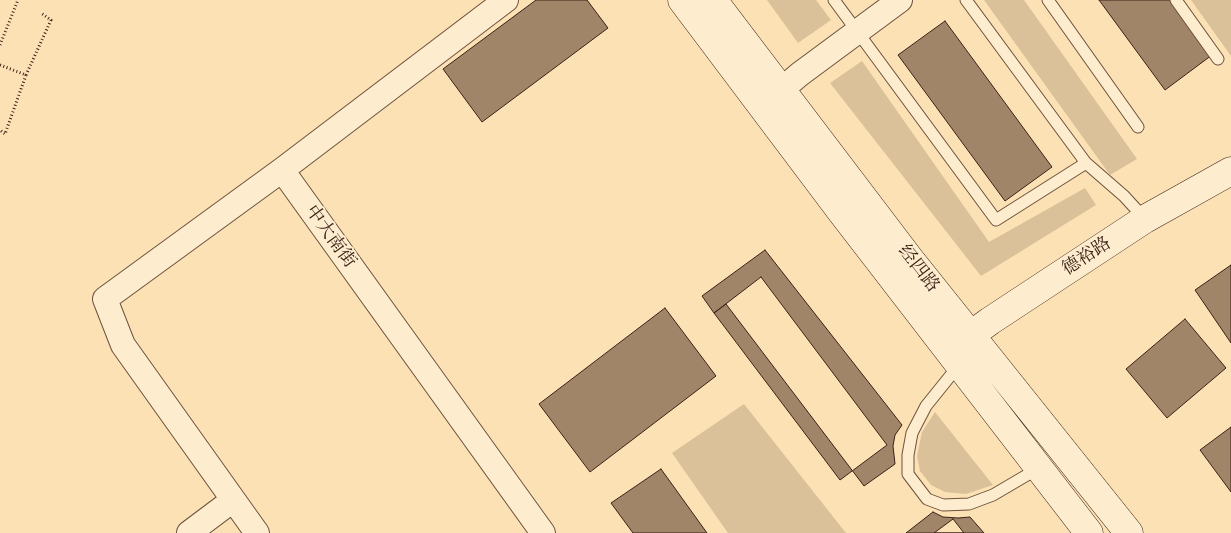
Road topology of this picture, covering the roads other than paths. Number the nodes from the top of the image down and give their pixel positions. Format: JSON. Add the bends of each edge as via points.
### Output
{"nodes":[{"id":1,"x":506,"y":0,"type":"edge"},
{"id":2,"x":682,"y":0,"type":"edge"},
{"id":3,"x":713,"y":0,"type":"edge"},
{"id":4,"x":834,"y":0,"type":"edge"},
{"id":5,"x":900,"y":0,"type":"edge"},
{"id":6,"x":966,"y":0,"type":"edge"},
{"id":7,"x":1048,"y":0,"type":"edge"},
{"id":8,"x":1176,"y":0,"type":"edge"},
{"id":9,"x":857,"y":32,"type":"junction"},
{"id":10,"x":1218,"y":59,"type":"dead end"},
{"id":11,"x":781,"y":90,"type":"junction"},
{"id":12,"x":1138,"y":127,"type":"dead end"},
{"id":13,"x":1086,"y":163,"type":"junction"},
{"id":14,"x":282,"y":170,"type":"junction"},
{"id":15,"x":1231,"y":171,"type":"edge"},
{"id":16,"x":1145,"y":219,"type":"junction"},
{"id":17,"x":971,"y":335,"type":"junction"},
{"id":18,"x":955,"y":359,"type":"junction"},
{"id":19,"x":1039,"y":468,"type":"junction"},
{"id":20,"x":233,"y":500,"type":"junction"},
{"id":21,"x":189,"y":533,"type":"edge"},
{"id":22,"x":257,"y":533,"type":"edge"},
{"id":23,"x":543,"y":533,"type":"edge"},
{"id":24,"x":1089,"y":533,"type":"edge"},
{"id":25,"x":1129,"y":533,"type":"edge"}],
"edges":[{"from":1,"to":14,"type":"street"},
{"from":2,"to":18,"type":"main road","name":"经四路"},
{"from":3,"to":11,"type":"main road","name":"经四路"},
{"from":4,"to":9,"type":"lane"},
{"from":5,"to":9,"type":"street"},
{"from":6,"to":13,"type":"lane"},
{"from":7,"to":12,"type":"lane"},
{"from":8,"to":10,"type":"lane"},
{"from":9,"to":11,"type":"street"},
{"from":9,"to":13,"type":"lane","via":[[996,220]]},
{"from":11,"to":17,"type":"main road","name":"经四路"},
{"from":13,"to":16,"type":"lane"},
{"from":14,"to":20,"type":"street","via":[[105,299],[123,345]]},
{"from":14,"to":23,"type":"street","name":"中大南街"},
{"from":15,"to":16,"type":"main road","name":"德裕路"},
{"from":16,"to":17,"type":"main road","name":"德裕路"},
{"from":17,"to":18,"type":"main road","name":"德裕路"},
{"from":17,"to":25,"type":"main road","name":"经四路"},
{"from":18,"to":19,"type":"main road","name":"经四路"},
{"from":18,"to":19,"type":"lane","via":[[912,433],[908,474],[917,486],[927,498],[943,506],[969,504],[993,495]]},
{"from":19,"to":24,"type":"main road","name":"经四路"},
{"from":20,"to":21,"type":"street"},
{"from":20,"to":22,"type":"street"}]}
